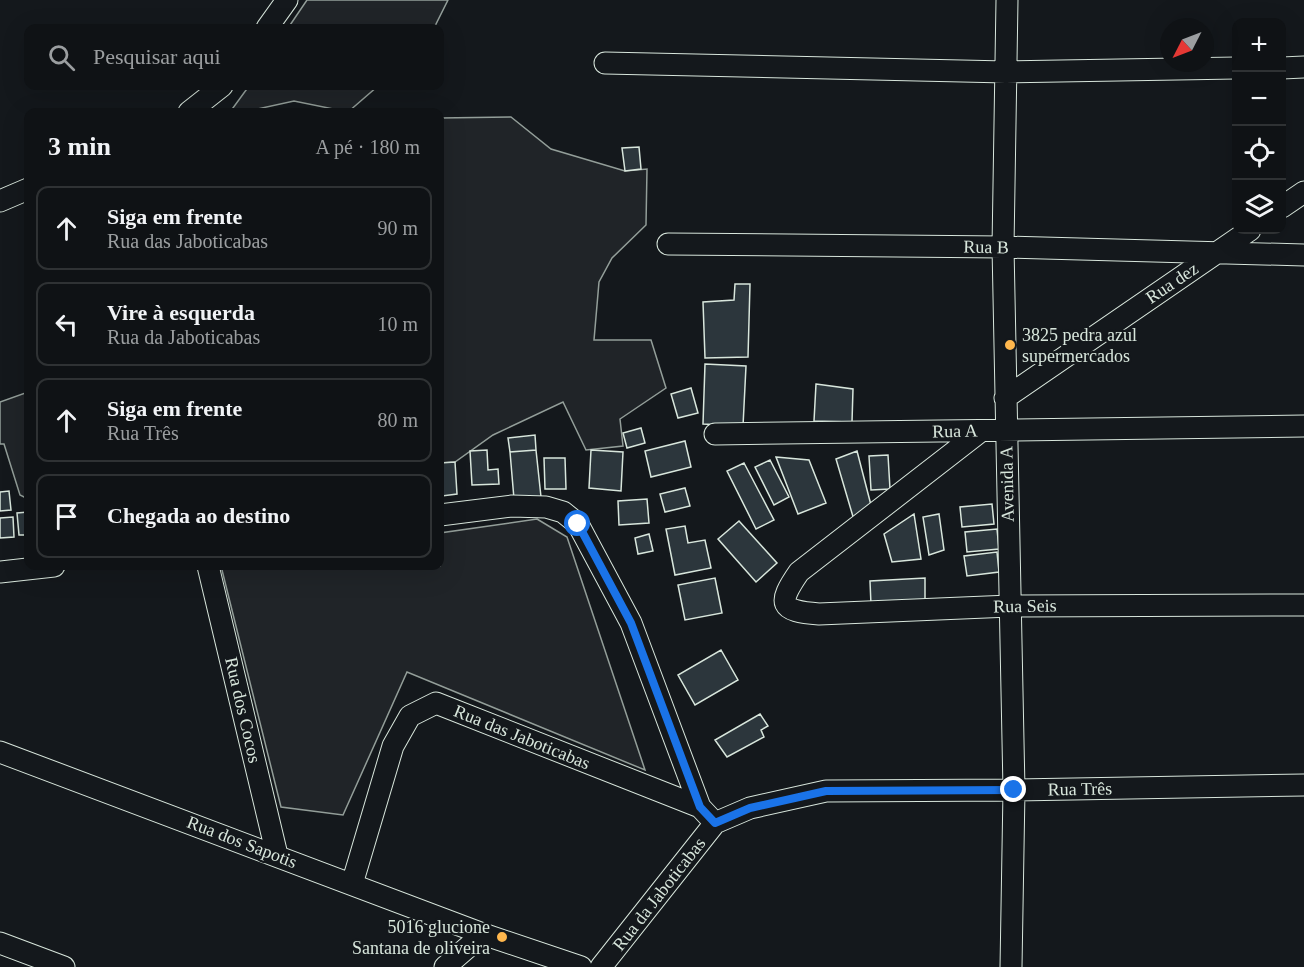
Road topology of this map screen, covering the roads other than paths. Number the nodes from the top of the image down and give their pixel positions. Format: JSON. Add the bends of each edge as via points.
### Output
{"nodes":[{"id":1,"x":287,"y":0,"type":"edge"},
{"id":2,"x":1007,"y":0,"type":"edge"},
{"id":3,"x":270,"y":24,"type":"edge"},
{"id":4,"x":605,"y":63,"type":"dead end"},
{"id":5,"x":1304,"y":67,"type":"edge"},
{"id":6,"x":1232,"y":68,"type":"edge"},
{"id":7,"x":1286,"y":68,"type":"edge"},
{"id":8,"x":1006,"y":72,"type":"junction"},
{"id":9,"x":217,"y":90,"type":"edge"},
{"id":10,"x":194,"y":108,"type":"edge"},
{"id":11,"x":24,"y":191,"type":"edge"},
{"id":12,"x":1304,"y":192,"type":"edge"},
{"id":13,"x":0,"y":201,"type":"edge"},
{"id":14,"x":1286,"y":204,"type":"edge"},
{"id":15,"x":1244,"y":234,"type":"edge"},
{"id":16,"x":668,"y":244,"type":"dead end"},
{"id":17,"x":1003,"y":247,"type":"junction"},
{"id":18,"x":1215,"y":254,"type":"junction"},
{"id":19,"x":1304,"y":255,"type":"edge"},
{"id":20,"x":1005,"y":398,"type":"junction"},
{"id":21,"x":1304,"y":426,"type":"edge"},
{"id":22,"x":1006,"y":430,"type":"junction"},
{"id":23,"x":981,"y":431,"type":"junction"},
{"id":24,"x":715,"y":434,"type":"dead end"},
{"id":25,"x":444,"y":514,"type":"edge"},
{"id":26,"x":24,"y":569,"type":"edge"},
{"id":27,"x":209,"y":570,"type":"edge"},
{"id":28,"x":0,"y":572,"type":"edge"},
{"id":29,"x":1304,"y":605,"type":"edge"},
{"id":30,"x":1011,"y":606,"type":"junction"},
{"id":31,"x":0,"y":752,"type":"edge"},
{"id":32,"x":1304,"y":785,"type":"edge"},
{"id":33,"x":1014,"y":790,"type":"junction"},
{"id":34,"x":700,"y":807,"type":"junction"},
{"id":35,"x":750,"y":808,"type":"joint"},
{"id":36,"x":715,"y":823,"type":"junction"},
{"id":37,"x":278,"y":855,"type":"junction"},
{"id":38,"x":352,"y":884,"type":"junction"},
{"id":39,"x":483,"y":934,"type":"junction"},
{"id":40,"x":0,"y":943,"type":"edge"},
{"id":41,"x":64,"y":967,"type":"edge"},
{"id":42,"x":445,"y":967,"type":"edge"},
{"id":43,"x":581,"y":967,"type":"edge"},
{"id":44,"x":601,"y":967,"type":"edge"},
{"id":45,"x":1011,"y":967,"type":"edge"}],
"edges":[{"from":1,"to":3,"type":"street"},
{"from":2,"to":8,"type":"street","name":"Avenida A"},
{"from":4,"to":8,"type":"street"},
{"from":5,"to":7,"type":"street"},
{"from":6,"to":8,"type":"street"},
{"from":8,"to":17,"type":"street","name":"Avenida A"},
{"from":9,"to":10,"type":"street"},
{"from":11,"to":13,"type":"street"},
{"from":12,"to":14,"type":"street"},
{"from":15,"to":18,"type":"street","name":"Rua dez"},
{"from":16,"to":17,"type":"street","name":"Rua B"},
{"from":17,"to":18,"type":"street","name":"Rua B"},
{"from":17,"to":20,"type":"street","name":"Avenida A"},
{"from":18,"to":19,"type":"street","name":"Rua B"},
{"from":18,"to":20,"type":"street","name":"Rua dez"},
{"from":20,"to":22,"type":"street","name":"Avenida A"},
{"from":21,"to":22,"type":"street","name":"Rua A"},
{"from":22,"to":23,"type":"street","name":"Rua A"},
{"from":22,"to":30,"type":"street","name":"Avenida A"},
{"from":23,"to":24,"type":"street","name":"Rua A"},
{"from":23,"to":30,"type":"street","name":"Rua Seis","via":[[799,572],[784,595],[784,602],[792,610],[819,614]]},
{"from":25,"to":34,"type":"street","name":"Rua das Jaboticabas","via":[[512,506],[546,507],[563,512],[578,524],[631,623]]},
{"from":26,"to":28,"type":"street"},
{"from":27,"to":37,"type":"street","name":"Rua dos Cocos"},
{"from":29,"to":30,"type":"street","name":"Rua Seis"},
{"from":30,"to":33,"type":"street","name":"Avenida A"},
{"from":31,"to":37,"type":"street","name":"Rua dos Sapotis"},
{"from":32,"to":33,"type":"street","name":"Rua Três"},
{"from":33,"to":35,"type":"street","name":"Rua Três","via":[[826,791]]},
{"from":33,"to":45,"type":"street","name":"Avenida A"},
{"from":34,"to":36,"type":"street","name":"Rua das Jaboticabas"},
{"from":34,"to":38,"type":"street","name":"Rua das Jaboticabas","via":[[436,703],[410,716],[393,746]]},
{"from":35,"to":36,"type":"street","name":"Rua da Jaboticabas"},
{"from":36,"to":44,"type":"street","name":"Rua da Jaboticabas"},
{"from":37,"to":38,"type":"street","name":"Rua dos Sapotis"},
{"from":38,"to":39,"type":"street","name":"Rua dos Sapotis"},
{"from":39,"to":42,"type":"street"},
{"from":39,"to":43,"type":"street","name":"Rua dos Sapotis"},
{"from":40,"to":41,"type":"street"}]}
